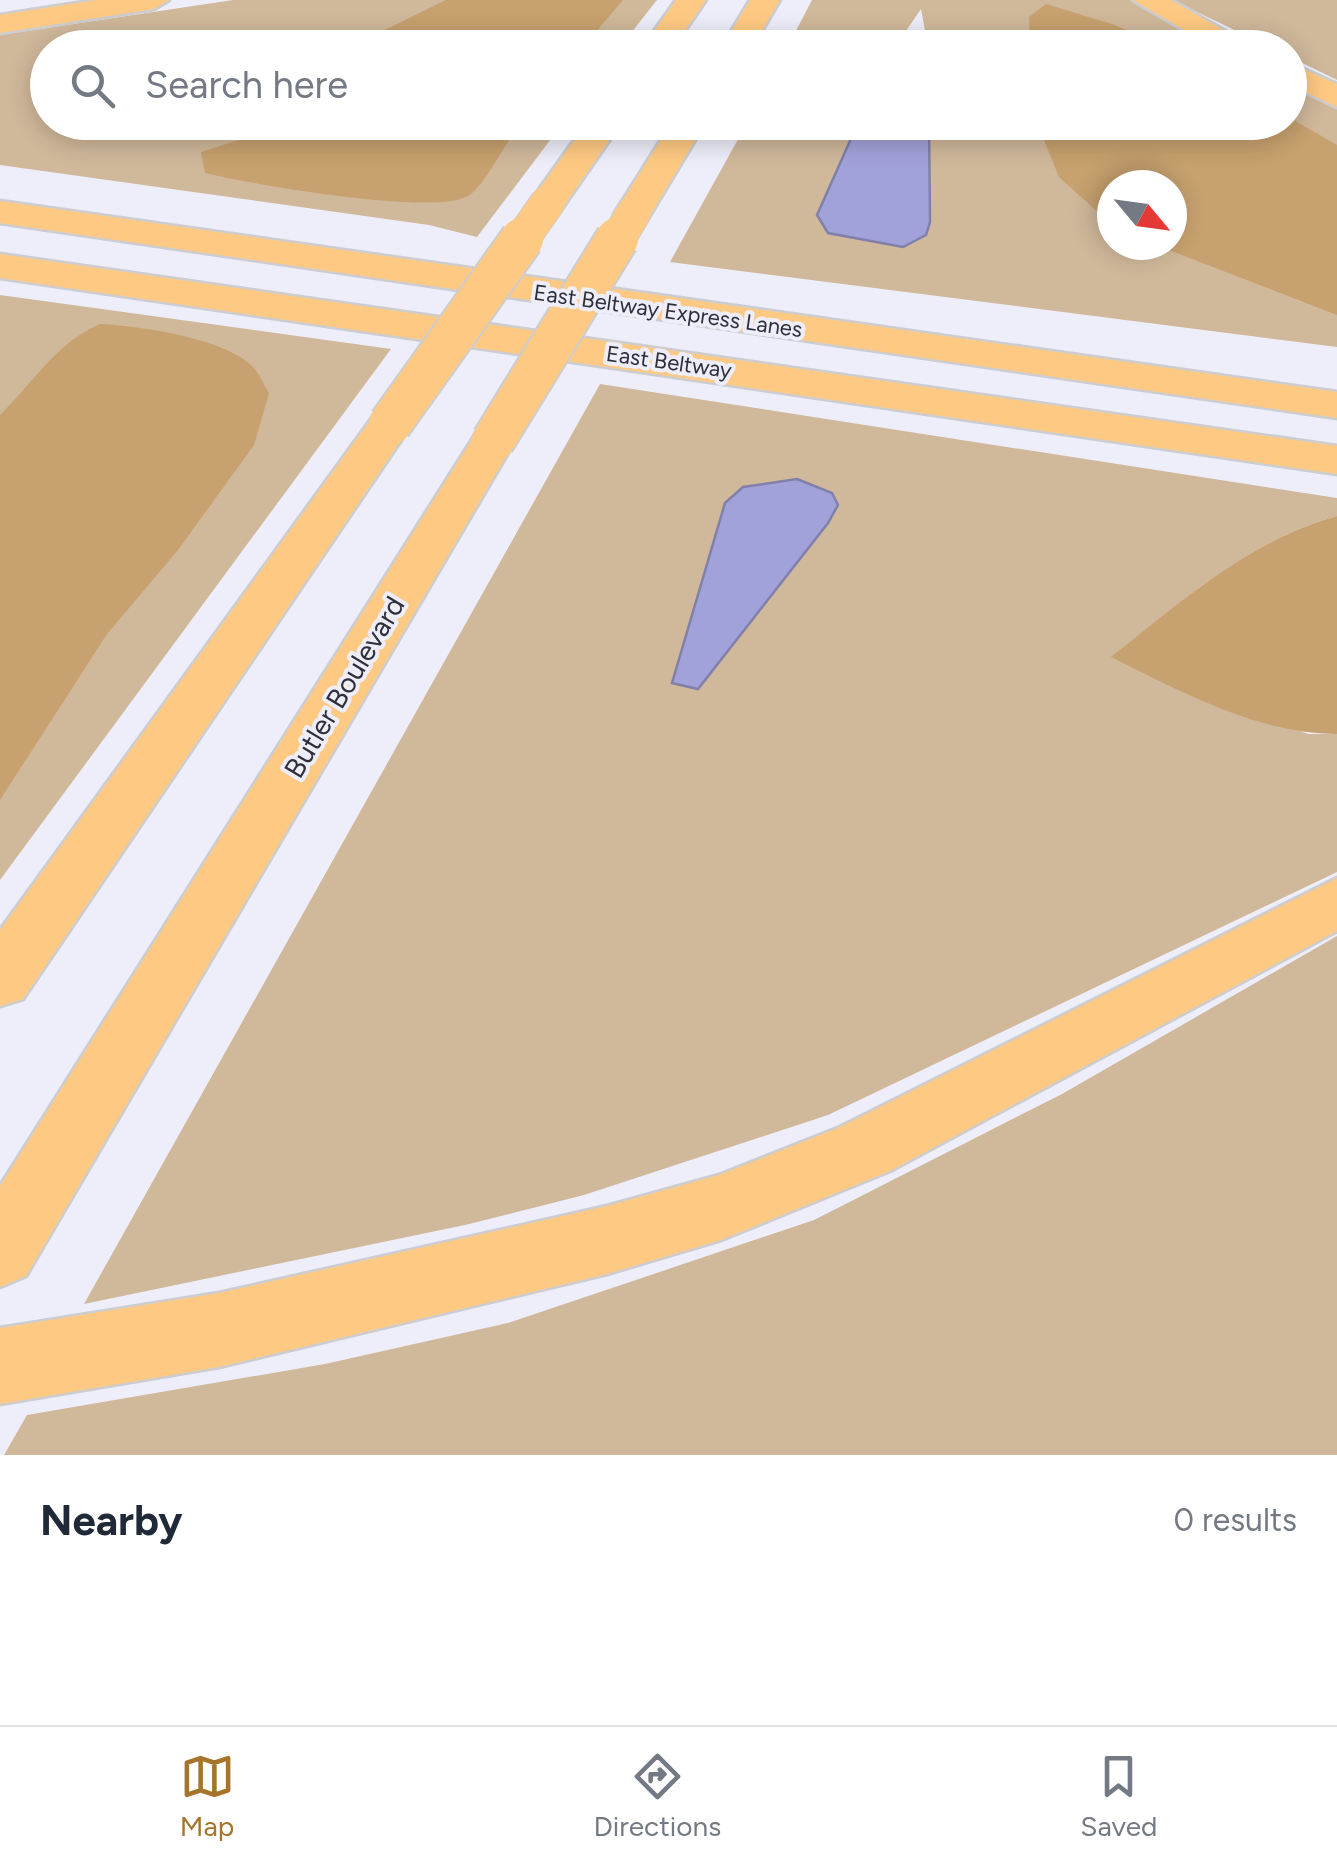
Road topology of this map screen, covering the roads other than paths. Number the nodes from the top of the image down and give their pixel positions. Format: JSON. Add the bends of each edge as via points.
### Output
{"nodes":[{"id":1,"x":154,"y":0,"type":"edge"},
{"id":2,"x":691,"y":0,"type":"edge"},
{"id":3,"x":765,"y":0,"type":"edge"},
{"id":4,"x":1148,"y":0,"type":"edge"},
{"id":5,"x":0,"y":24,"type":"edge"},
{"id":6,"x":670,"y":30,"type":"edge"},
{"id":7,"x":747,"y":30,"type":"edge"},
{"id":8,"x":1206,"y":30,"type":"edge"},
{"id":9,"x":1307,"y":82,"type":"edge"},
{"id":10,"x":1337,"y":97,"type":"edge"},
{"id":11,"x":591,"y":140,"type":"edge"},
{"id":12,"x":678,"y":140,"type":"edge"},
{"id":13,"x":0,"y":185,"type":"edge"},
{"id":14,"x":0,"y":212,"type":"edge"},
{"id":15,"x":0,"y":266,"type":"edge"},
{"id":16,"x":1337,"y":376,"type":"edge"},
{"id":17,"x":1337,"y":405,"type":"edge"},
{"id":18,"x":1337,"y":460,"type":"edge"},
{"id":19,"x":1337,"y":902,"type":"edge"},
{"id":20,"x":0,"y":980,"type":"edge"},
{"id":21,"x":0,"y":1252,"type":"edge"},
{"id":22,"x":0,"y":1366,"type":"edge"}],
"edges":[{"from":1,"to":5,"type":"highway"},
{"from":2,"to":6,"type":"highway"},
{"from":3,"to":7,"type":"highway"},
{"from":4,"to":8,"type":"highway"},
{"from":9,"to":10,"type":"highway"},
{"from":11,"to":20,"type":"highway","bridge":true},
{"from":12,"to":21,"type":"highway","name":"Butler Boulevard","bridge":true},
{"from":13,"to":16,"type":"highway"},
{"from":14,"to":17,"type":"highway","name":"East Beltway Express Lanes"},
{"from":15,"to":18,"type":"highway","name":"East Beltway"},
{"from":19,"to":22,"type":"highway","via":[[829,1164],[721,1207],[348,1301]]}]}
